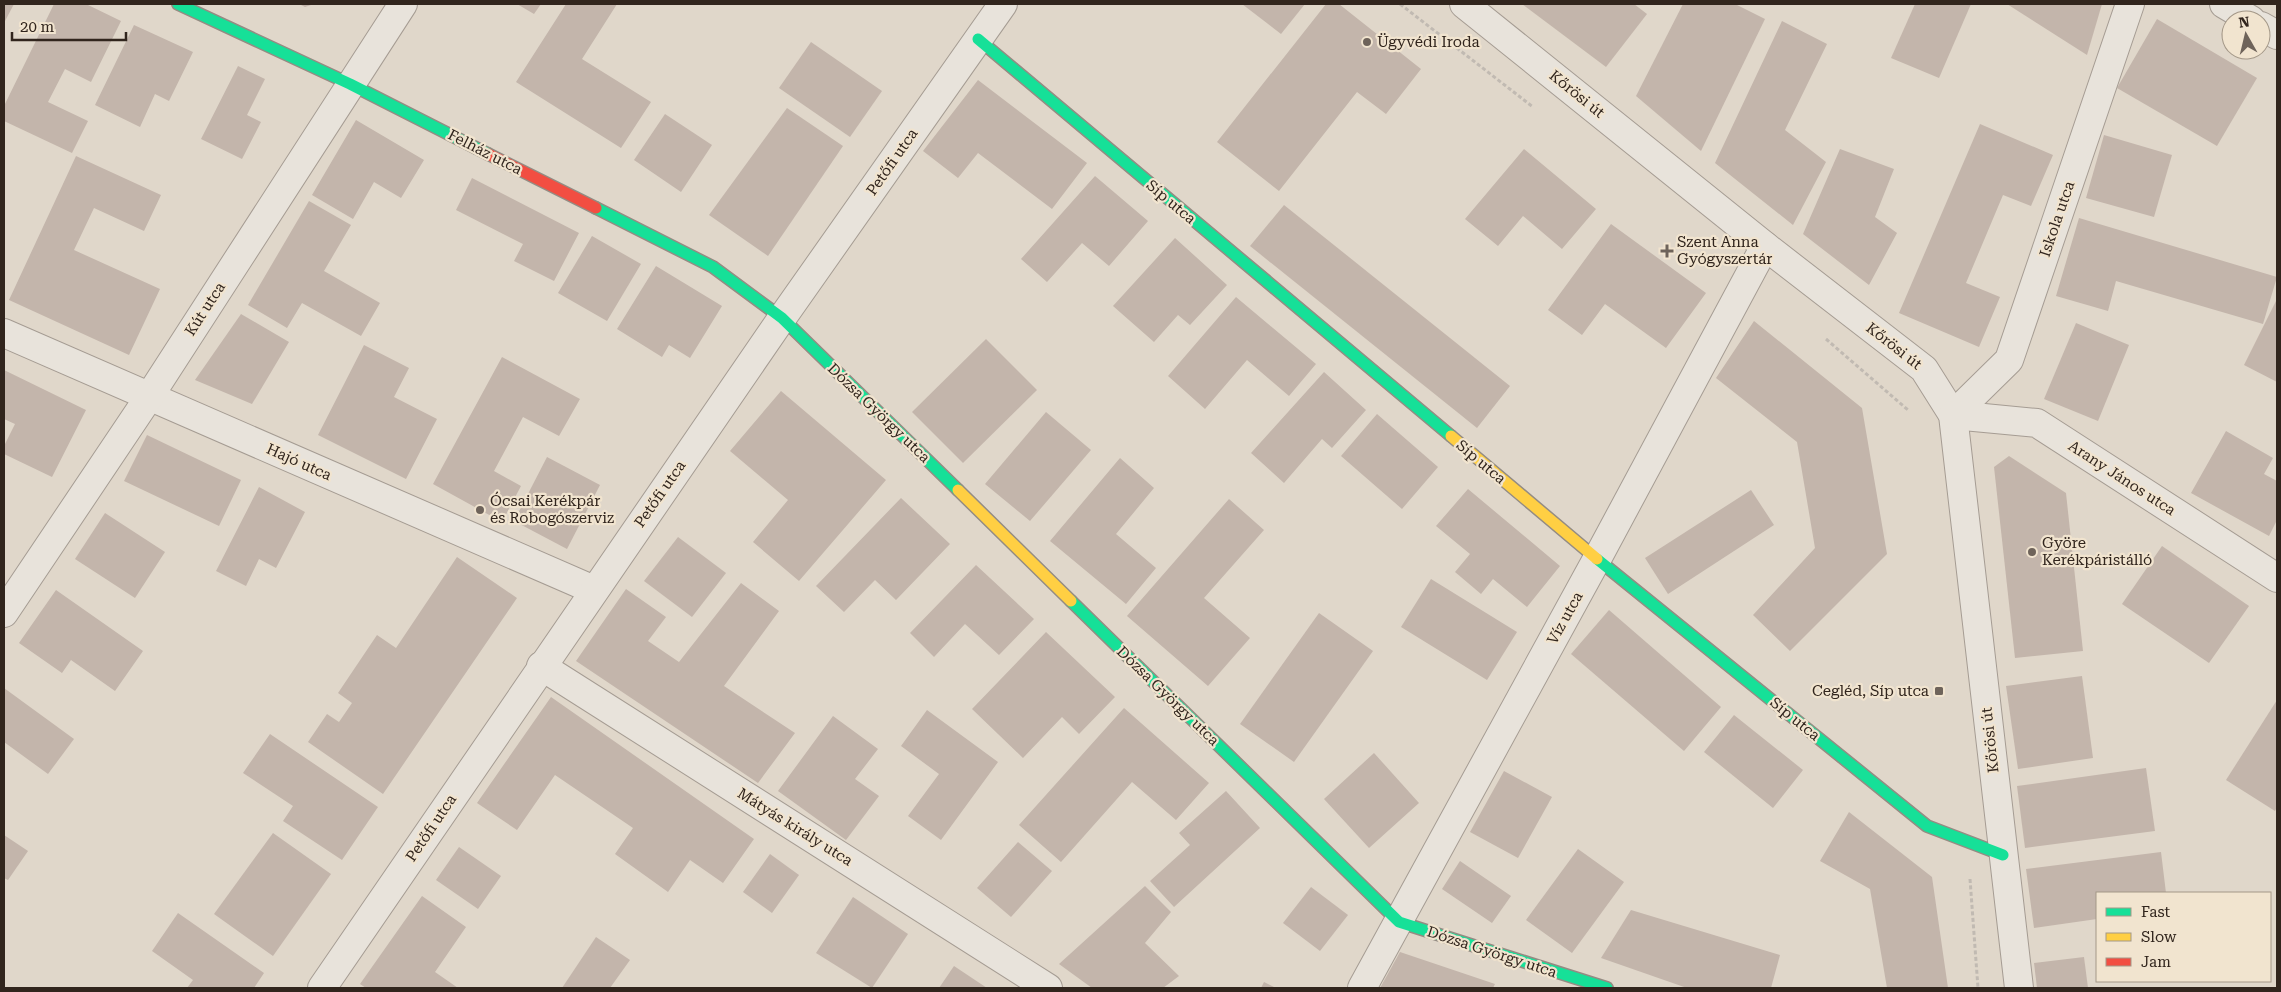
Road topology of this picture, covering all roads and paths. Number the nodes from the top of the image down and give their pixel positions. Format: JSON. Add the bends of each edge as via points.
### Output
{"nodes":[{"id":1,"x":178,"y":4,"type":"edge"},
{"id":2,"x":403,"y":4,"type":"edge"},
{"id":3,"x":1004,"y":4,"type":"edge"},
{"id":4,"x":1400,"y":4,"type":"edge"},
{"id":5,"x":1464,"y":4,"type":"edge"},
{"id":6,"x":2130,"y":4,"type":"edge"},
{"id":7,"x":978,"y":40,"type":"junction"},
{"id":8,"x":350,"y":84,"type":"junction"},
{"id":9,"x":1540,"y":112,"type":"dead end"},
{"id":10,"x":1765,"y":246,"type":"junction"},
{"id":11,"x":782,"y":318,"type":"junction"},
{"id":12,"x":4,"y":333,"type":"edge"},
{"id":13,"x":1818,"y":333,"type":"dead end"},
{"id":14,"x":150,"y":397,"type":"junction"},
{"id":15,"x":1909,"y":411,"type":"dead end"},
{"id":16,"x":1953,"y":415,"type":"junction"},
{"id":17,"x":1597,"y":559,"type":"junction"},
{"id":18,"x":2277,"y":578,"type":"edge"},
{"id":19,"x":594,"y":590,"type":"junction"},
{"id":20,"x":4,"y":613,"type":"edge"},
{"id":21,"x":541,"y":666,"type":"junction"},
{"id":22,"x":1967,"y":841,"type":"junction"},
{"id":23,"x":2004,"y":855,"type":"junction"},
{"id":24,"x":1399,"y":922,"type":"junction"},
{"id":25,"x":322,"y":988,"type":"edge"},
{"id":26,"x":1048,"y":988,"type":"edge"},
{"id":27,"x":1362,"y":988,"type":"edge"},
{"id":28,"x":1607,"y":988,"type":"edge"},
{"id":29,"x":1978,"y":988,"type":"edge"},
{"id":30,"x":2019,"y":988,"type":"edge"}],
"edges":[{"from":1,"to":8,"type":"street","name":"Felház utca"},
{"from":2,"to":8,"type":"street","name":"Kút utca"},
{"from":3,"to":7,"type":"street","name":"Petőfi utca"},
{"from":4,"to":9,"type":"path"},
{"from":5,"to":10,"type":"street","name":"Kőrösi út"},
{"from":6,"to":16,"type":"street","name":"Iskola utca","via":[[2009,360]]},
{"from":7,"to":11,"type":"street","name":"Petőfi utca"},
{"from":7,"to":17,"type":"street","name":"Síp utca"},
{"from":8,"to":11,"type":"street","name":"Felház utca","via":[[713,267]]},
{"from":8,"to":14,"type":"street","name":"Kút utca"},
{"from":10,"to":16,"type":"street","name":"Kőrösi út","via":[[1924,369]]},
{"from":10,"to":17,"type":"street","name":"Víz utca"},
{"from":11,"to":19,"type":"street","name":"Petőfi utca"},
{"from":11,"to":24,"type":"street","name":"Dózsa György utca"},
{"from":12,"to":14,"type":"street","name":"Hajó utca"},
{"from":13,"to":15,"type":"path"},
{"from":14,"to":19,"type":"street","name":"Hajó utca"},
{"from":14,"to":20,"type":"street","name":"Kút utca"},
{"from":16,"to":18,"type":"street","name":"Arany János utca","via":[[2037,423]]},
{"from":16,"to":23,"type":"street","name":"Kőrösi út"},
{"from":17,"to":22,"type":"street","name":"Síp utca","via":[[1927,826]]},
{"from":17,"to":24,"type":"street","name":"Víz utca"},
{"from":19,"to":21,"type":"street","name":"Petőfi utca"},
{"from":21,"to":25,"type":"street","name":"Petőfi utca"},
{"from":21,"to":26,"type":"street","name":"Mátyás király utca"},
{"from":22,"to":23,"type":"street","name":"Síp utca"},
{"from":22,"to":29,"type":"path"},
{"from":23,"to":30,"type":"street","name":"Kőrösi út"},
{"from":24,"to":27,"type":"street","name":"Víz utca"},
{"from":24,"to":28,"type":"street","name":"Dózsa György utca"}]}
